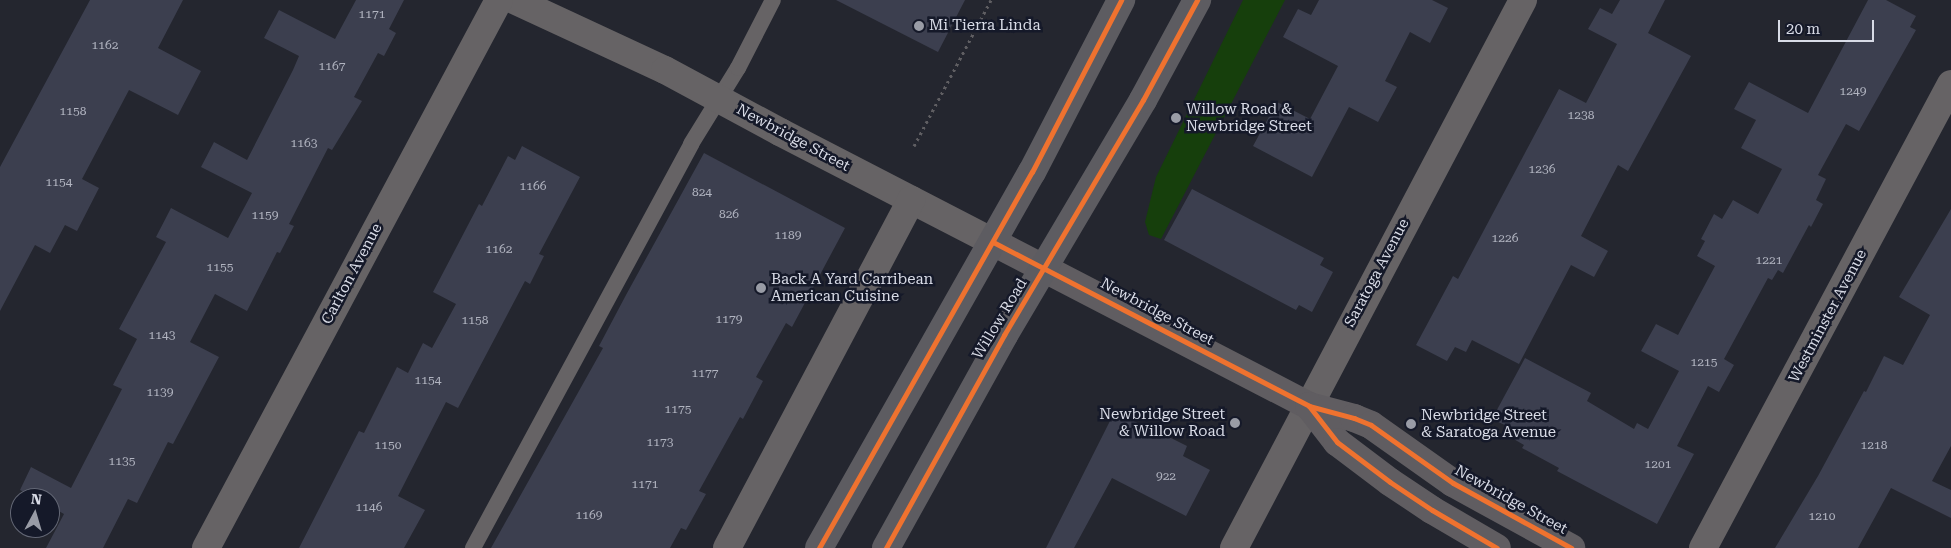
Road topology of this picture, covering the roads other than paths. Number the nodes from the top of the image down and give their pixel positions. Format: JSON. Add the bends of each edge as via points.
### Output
{"nodes":[{"id":1,"x":499,"y":0,"type":"edge"},
{"id":2,"x":514,"y":0,"type":"edge"},
{"id":3,"x":773,"y":0,"type":"edge"},
{"id":4,"x":1121,"y":0,"type":"edge"},
{"id":5,"x":1197,"y":0,"type":"edge"},
{"id":6,"x":1523,"y":0,"type":"edge"},
{"id":7,"x":1951,"y":84,"type":"edge"},
{"id":8,"x":718,"y":98,"type":"junction"},
{"id":9,"x":911,"y":200,"type":"junction"},
{"id":10,"x":993,"y":242,"type":"junction"},
{"id":11,"x":1045,"y":268,"type":"junction"},
{"id":12,"x":1308,"y":406,"type":"junction"},
{"id":13,"x":206,"y":548,"type":"edge"},
{"id":14,"x":474,"y":548,"type":"edge"},
{"id":15,"x":727,"y":548,"type":"edge"},
{"id":16,"x":819,"y":548,"type":"edge"},
{"id":17,"x":886,"y":548,"type":"edge"},
{"id":18,"x":1234,"y":548,"type":"edge"},
{"id":19,"x":1497,"y":548,"type":"edge"},
{"id":20,"x":1571,"y":548,"type":"edge"},
{"id":21,"x":1703,"y":548,"type":"edge"}],
"edges":[{"from":1,"to":13,"type":"street","name":"Carlton Avenue"},
{"from":2,"to":8,"type":"street","name":"Newbridge Street"},
{"from":3,"to":8,"type":"lane","via":[[738,68]]},
{"from":4,"to":10,"type":"main road"},
{"from":5,"to":11,"type":"main road","name":"Willow Road"},
{"from":6,"to":12,"type":"street","name":"Saratoga Avenue"},
{"from":7,"to":21,"type":"street","name":"Westminster Avenue"},
{"from":8,"to":9,"type":"street","name":"Newbridge Street"},
{"from":8,"to":14,"type":"lane"},
{"from":9,"to":10,"type":"street","name":"Newbridge Street"},
{"from":9,"to":15,"type":"street"},
{"from":10,"to":11,"type":"main road","name":"Newbridge Street"},
{"from":10,"to":16,"type":"main road"},
{"from":11,"to":12,"type":"main road","name":"Newbridge Street"},
{"from":11,"to":17,"type":"main road","name":"Willow Road","via":[[1004,335]]},
{"from":12,"to":18,"type":"street","name":"Saratoga Avenue"},
{"from":12,"to":19,"type":"main road","name":"Newbridge Street","via":[[1337,442],[1390,482]]},
{"from":12,"to":20,"type":"main road","name":"Newbridge Street","via":[[1371,425],[1453,483]]}]}
